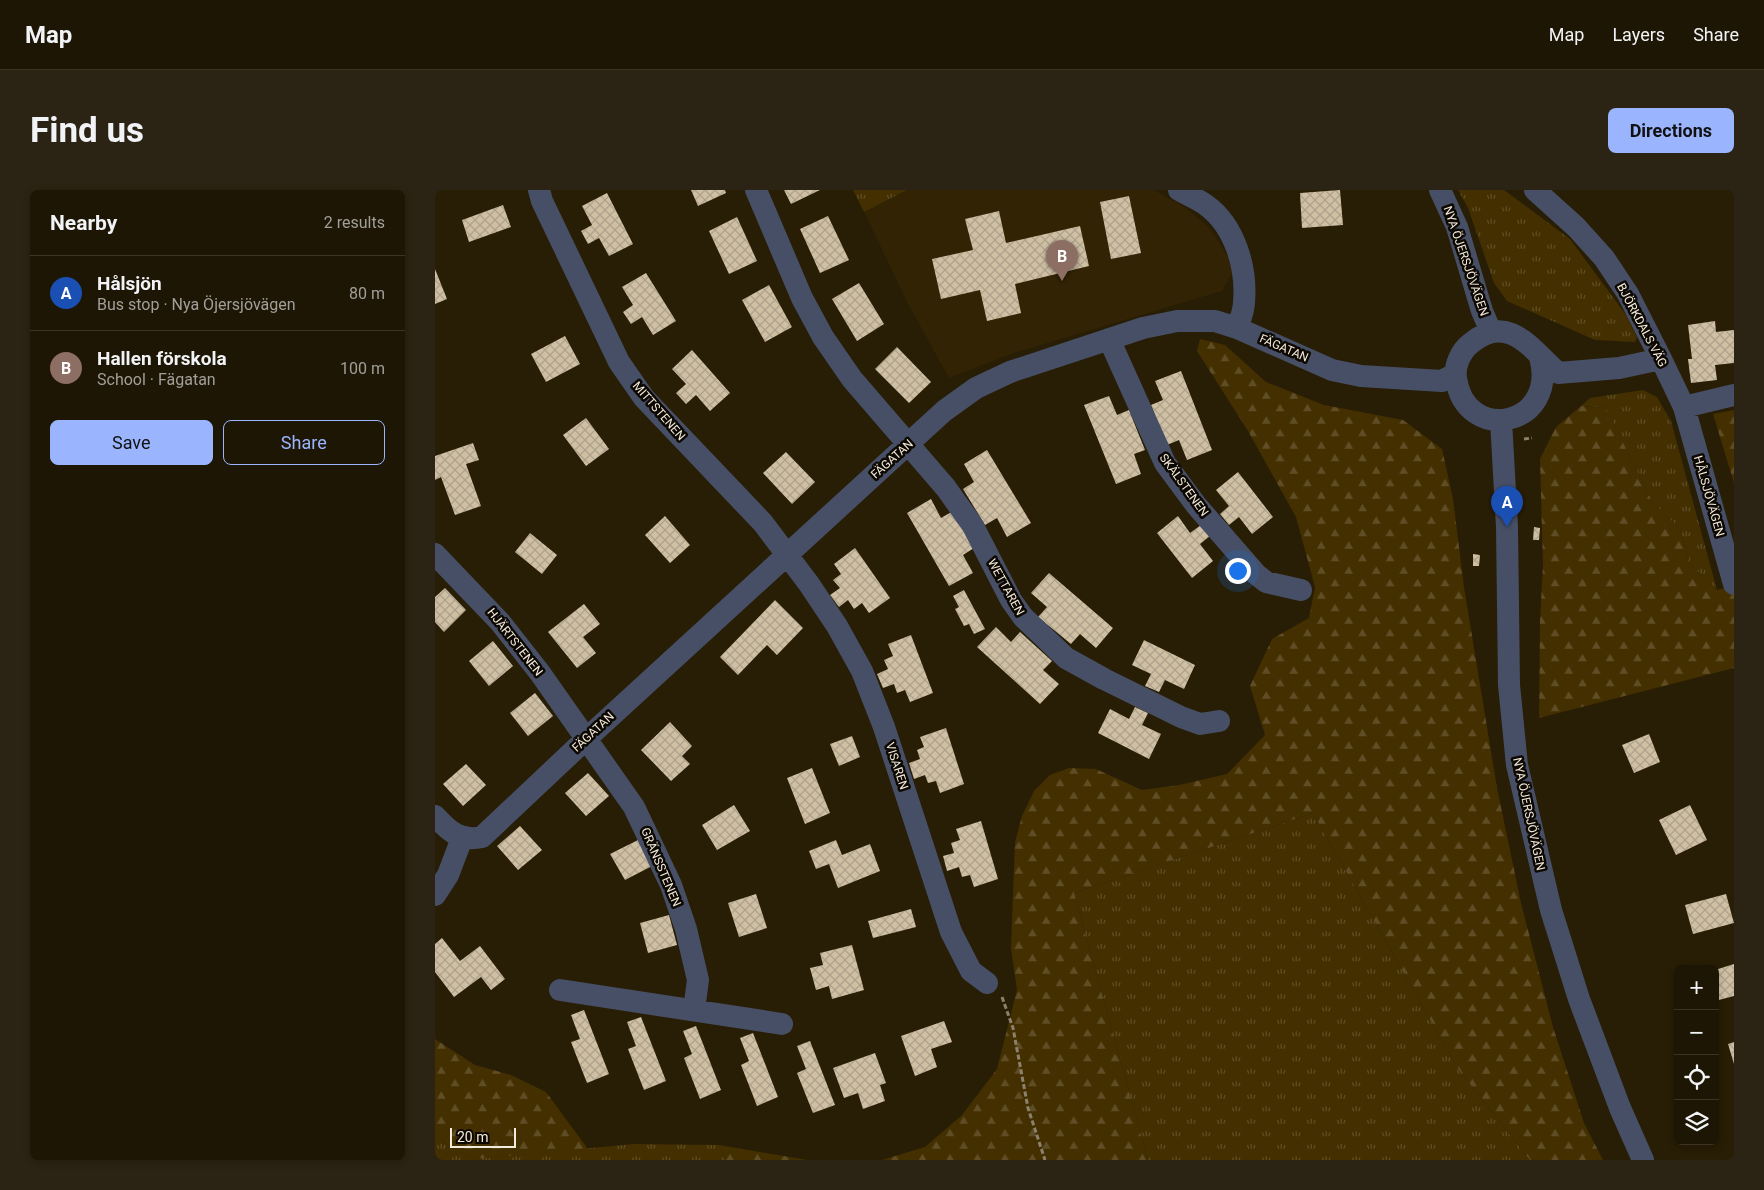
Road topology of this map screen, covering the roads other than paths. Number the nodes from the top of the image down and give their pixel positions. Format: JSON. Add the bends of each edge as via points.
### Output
{"nodes":[{"id":1,"x":539,"y":190,"type":"edge"},
{"id":2,"x":756,"y":190,"type":"edge"},
{"id":3,"x":1179,"y":190,"type":"edge"},
{"id":4,"x":1440,"y":190,"type":"edge"},
{"id":5,"x":1535,"y":190,"type":"edge"},
{"id":6,"x":1237,"y":328,"type":"junction"},
{"id":7,"x":1491,"y":332,"type":"junction"},
{"id":8,"x":1109,"y":339,"type":"junction"},
{"id":9,"x":1540,"y":357,"type":"junction"},
{"id":10,"x":1661,"y":359,"type":"junction"},
{"id":11,"x":1455,"y":374,"type":"junction"},
{"id":12,"x":1734,"y":395,"type":"edge"},
{"id":13,"x":1684,"y":407,"type":"junction"},
{"id":14,"x":1501,"y":420,"type":"junction"},
{"id":15,"x":910,"y":444,"type":"junction"},
{"id":16,"x":435,"y":554,"type":"edge"},
{"id":17,"x":787,"y":554,"type":"junction"},
{"id":18,"x":1734,"y":584,"type":"edge"},
{"id":19,"x":1301,"y":590,"type":"dead end"},
{"id":20,"x":1219,"y":721,"type":"dead end"},
{"id":21,"x":586,"y":739,"type":"junction"},
{"id":22,"x":435,"y":816,"type":"edge"},
{"id":23,"x":462,"y":838,"type":"junction"},
{"id":24,"x":435,"y":895,"type":"edge"},
{"id":25,"x":987,"y":983,"type":"road end"},
{"id":26,"x":560,"y":990,"type":"dead end"},
{"id":27,"x":694,"y":1010,"type":"junction"},
{"id":28,"x":782,"y":1024,"type":"dead end"},
{"id":29,"x":1643,"y":1160,"type":"edge"}],
"edges":[{"from":1,"to":17,"type":"street","name":"MITTSTENEN","via":[[619,362],[644,398],[763,523]]},
{"from":2,"to":15,"type":"street","via":[[802,298],[823,337],[852,379]]},
{"from":3,"to":6,"type":"street","via":[[1206,205],[1236,243],[1244,279],[1244,304]]},
{"from":4,"to":7,"type":"street","name":"NYA ÖJERSJÖVÄGEN","via":[[1457,227]]},
{"from":5,"to":10,"type":"street","name":"BJÖRKDALS VÄG","via":[[1604,258],[1628,294]]},
{"from":6,"to":8,"type":"street","name":"FÄGATAN","via":[[1215,321],[1177,321]]},
{"from":6,"to":11,"type":"street","name":"FÄGATAN","via":[[1332,370],[1361,376],[1442,381]]},
{"from":7,"to":9,"type":"street","name":"NYA ÖJERSJÖVÄGEN","via":[[1519,336]]},
{"from":7,"to":11,"type":"street","name":"NYA ÖJERSJÖVÄGEN","via":[[1466,347]]},
{"from":8,"to":15,"type":"street","name":"FÄGATAN","via":[[1010,372],[976,388],[944,411]]},
{"from":8,"to":19,"type":"street","name":"SKÄLSTENEN","via":[[1165,463],[1196,505],[1261,578]]},
{"from":9,"to":10,"type":"street","name":"NYA ÖJERSJÖVÄGEN","via":[[1558,373],[1619,368]]},
{"from":9,"to":14,"type":"street","via":[[1544,371],[1538,399],[1515,418]]},
{"from":10,"to":13,"type":"street","name":"BJÖRKDALS VÄG"},
{"from":11,"to":14,"type":"street","via":[[1457,388],[1469,407],[1487,418]]},
{"from":12,"to":13,"type":"street"},
{"from":13,"to":18,"type":"street","name":"HÅLSJÖVÄGEN"},
{"from":14,"to":29,"type":"street","name":"NYA ÖJERSJÖVÄGEN","via":[[1507,527],[1509,685],[1517,765],[1551,910],[1579,999]]},
{"from":15,"to":17,"type":"street","name":"FÄGATAN"},
{"from":15,"to":20,"type":"street","name":"WETTAREN","via":[[973,526],[1011,600],[1038,634],[1066,658],[1181,717],[1200,724]]},
{"from":16,"to":21,"type":"street","name":"HJÄRTSTENEN","via":[[500,622]]},
{"from":17,"to":21,"type":"street","name":"FÄGATAN"},
{"from":17,"to":25,"type":"street","name":"VISAREN","via":[[837,626],[862,671],[884,727],[951,932],[971,972]]},
{"from":21,"to":23,"type":"street","name":"FÄGATAN","via":[[481,837],[472,840]]},
{"from":21,"to":27,"type":"street","name":"GRÄNSSTENEN","via":[[634,807],[671,885],[698,980]]},
{"from":22,"to":23,"type":"street","via":[[451,833]]},
{"from":23,"to":24,"type":"street","via":[[448,875]]},
{"from":26,"to":27,"type":"street"},
{"from":27,"to":28,"type":"street"}]}
